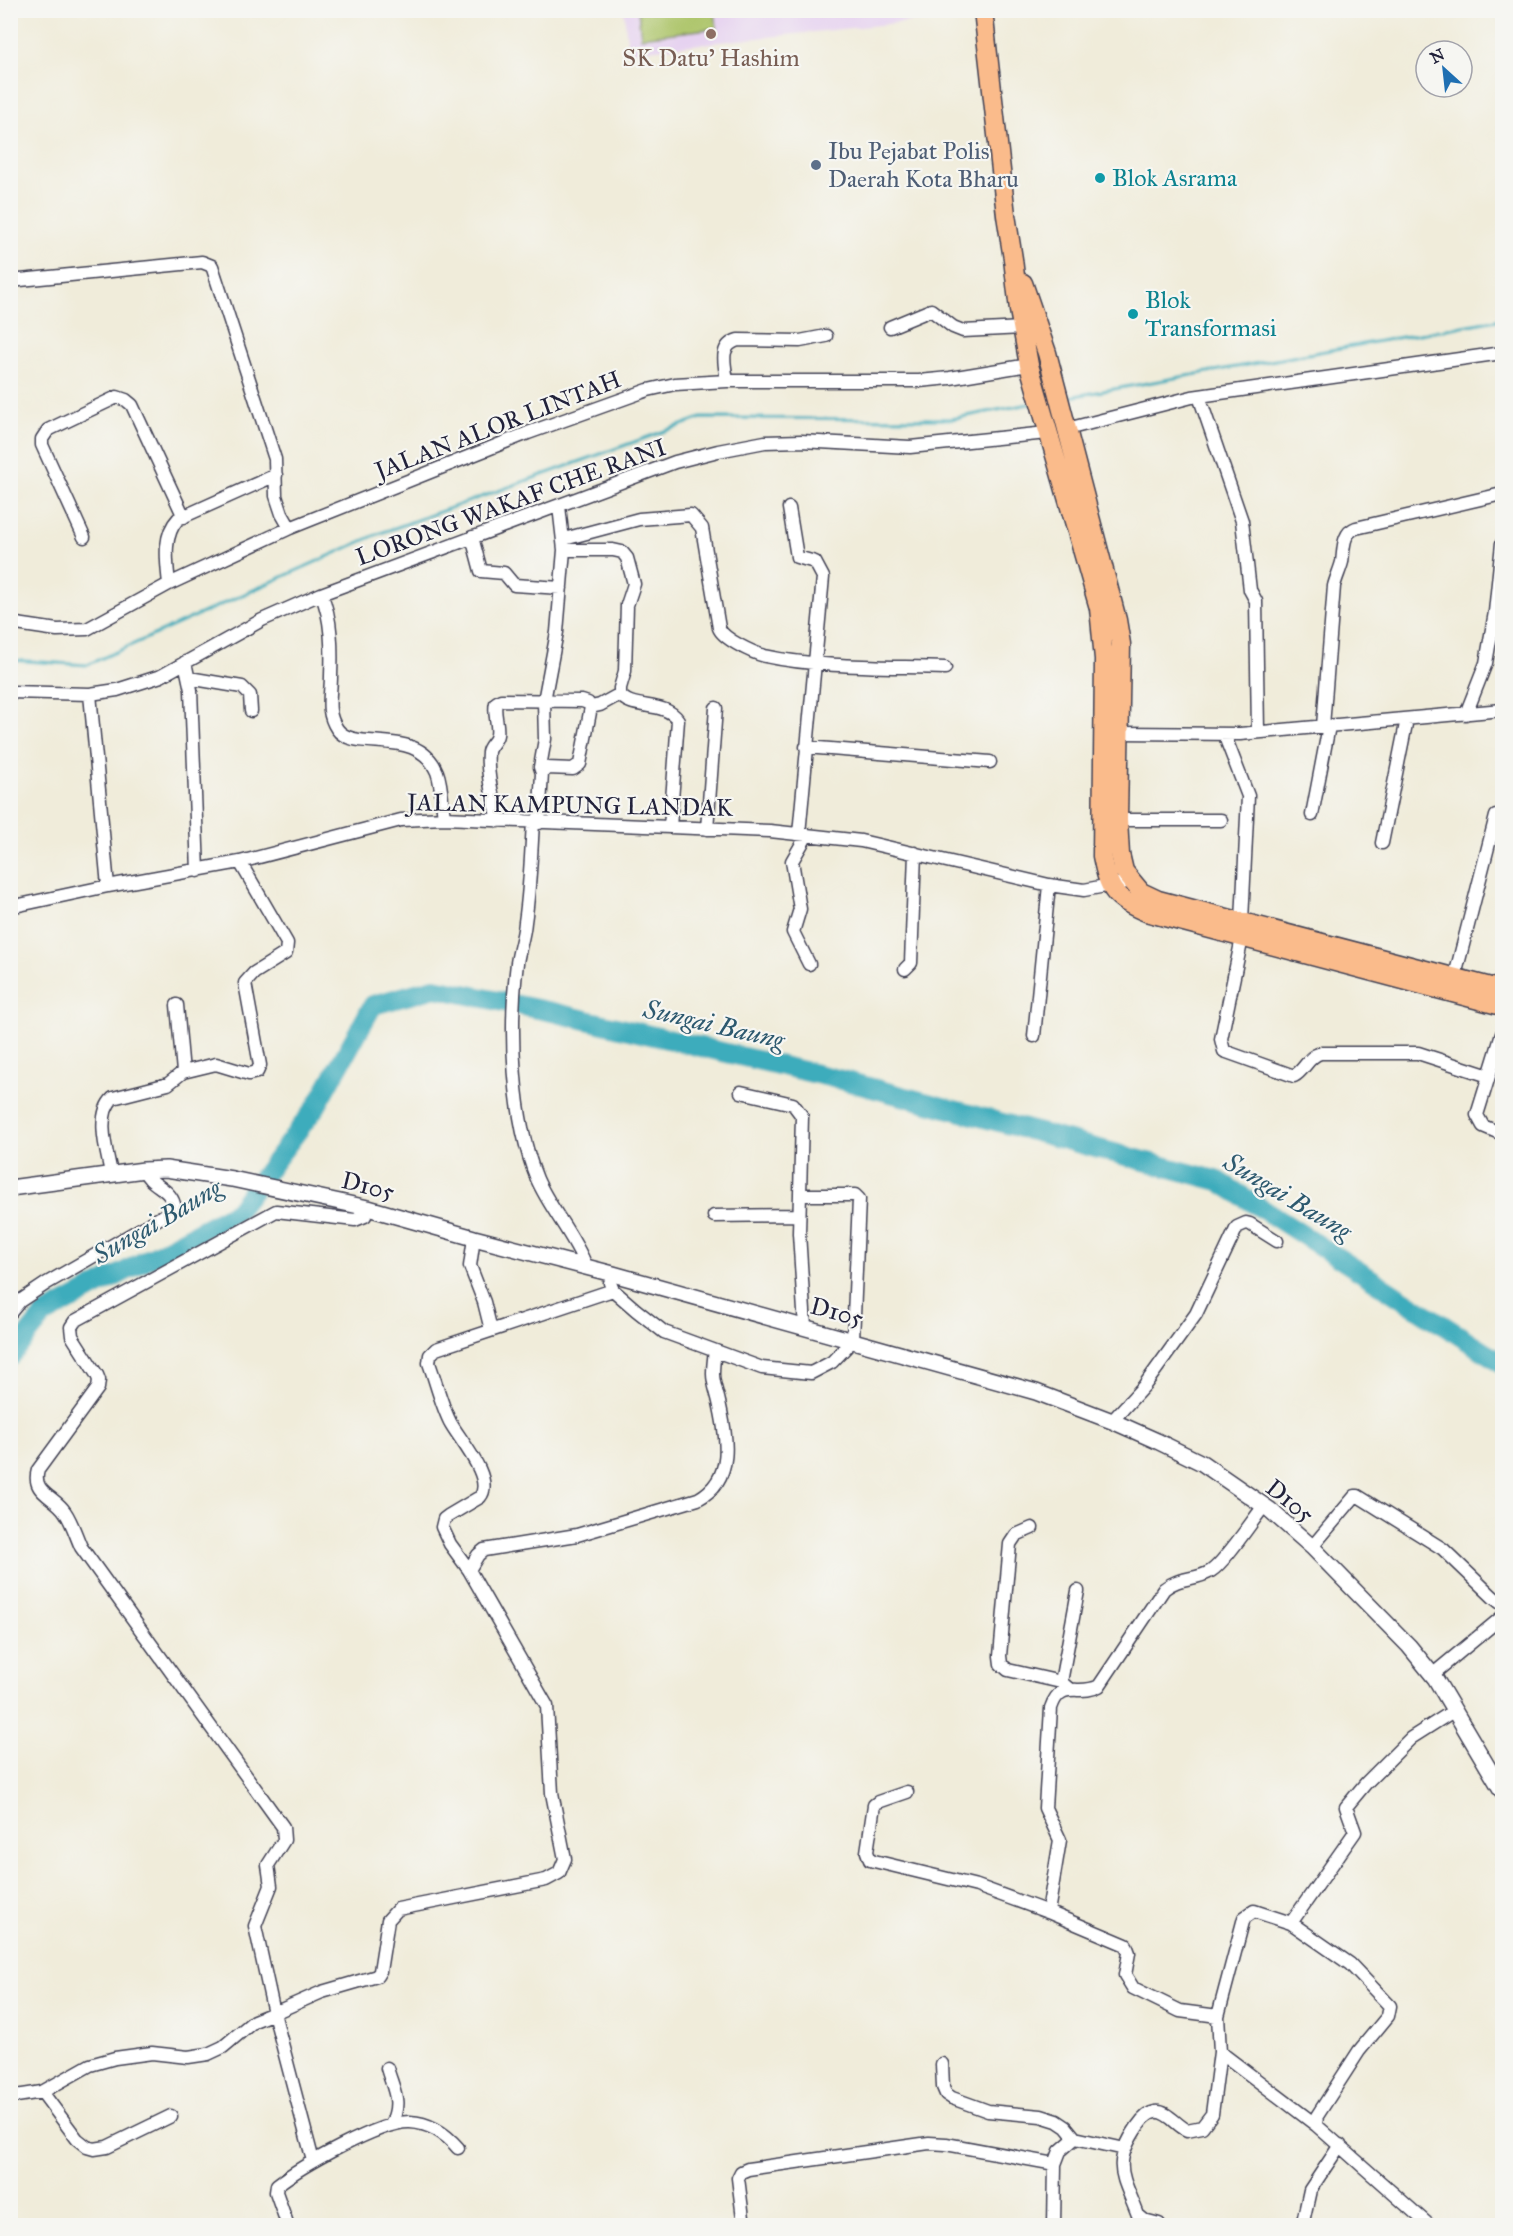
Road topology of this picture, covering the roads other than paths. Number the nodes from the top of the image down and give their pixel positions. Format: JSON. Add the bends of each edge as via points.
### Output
{"nodes":[{"id":1,"x":983,"y":10,"type":"edge"},
{"id":2,"x":1013,"y":259,"type":"junction"},
{"id":3,"x":10,"y":281,"type":"edge"},
{"id":4,"x":890,"y":327,"type":"dead end"},
{"id":5,"x":1023,"y":327,"type":"junction"},
{"id":6,"x":826,"y":336,"type":"dead end"},
{"id":7,"x":1503,"y":353,"type":"edge"},
{"id":8,"x":1030,"y":368,"type":"junction"},
{"id":9,"x":727,"y":381,"type":"junction"},
{"id":10,"x":1199,"y":396,"type":"junction"},
{"id":11,"x":1067,"y":429,"type":"junction"},
{"id":12,"x":1047,"y":433,"type":"junction"},
{"id":13,"x":276,"y":475,"type":"junction"},
{"id":14,"x":1503,"y":494,"type":"edge"},
{"id":15,"x":559,"y":506,"type":"junction"},
{"id":16,"x":789,"y":508,"type":"dead end"},
{"id":17,"x":183,"y":517,"type":"junction"},
{"id":18,"x":290,"y":528,"type":"junction"},
{"id":19,"x":84,"y":537,"type":"dead end"},
{"id":20,"x":472,"y":537,"type":"junction"},
{"id":21,"x":564,"y":544,"type":"junction"},
{"id":22,"x":1502,"y":550,"type":"edge"},
{"id":23,"x":169,"y":584,"type":"junction"},
{"id":24,"x":561,"y":588,"type":"junction"},
{"id":25,"x":321,"y":594,"type":"junction"},
{"id":26,"x":10,"y":623,"type":"edge"},
{"id":27,"x":185,"y":662,"type":"junction"},
{"id":28,"x":815,"y":662,"type":"junction"},
{"id":29,"x":945,"y":668,"type":"dead end"},
{"id":30,"x":189,"y":678,"type":"junction"},
{"id":31,"x":10,"y":692,"type":"edge"},
{"id":32,"x":90,"y":694,"type":"junction"},
{"id":33,"x":620,"y":694,"type":"junction"},
{"id":34,"x":544,"y":701,"type":"junction"},
{"id":35,"x":591,"y":707,"type":"junction"},
{"id":36,"x":716,"y":708,"type":"dead end"},
{"id":37,"x":1503,"y":710,"type":"edge"},
{"id":38,"x":251,"y":711,"type":"dead end"},
{"id":39,"x":1466,"y":714,"type":"junction"},
{"id":40,"x":1407,"y":719,"type":"junction"},
{"id":41,"x":1326,"y":726,"type":"junction"},
{"id":42,"x":1258,"y":732,"type":"junction"},
{"id":43,"x":1120,"y":733,"type":"junction"},
{"id":44,"x":1224,"y":734,"type":"junction"},
{"id":45,"x":806,"y":747,"type":"junction"},
{"id":46,"x":990,"y":762,"type":"dead end"},
{"id":47,"x":542,"y":772,"type":"junction"},
{"id":48,"x":1312,"y":815,"type":"dead end"},
{"id":49,"x":1496,"y":816,"type":"dead end"},
{"id":50,"x":444,"y":818,"type":"junction"},
{"id":51,"x":1118,"y":820,"type":"junction"},
{"id":52,"x":1221,"y":820,"type":"dead end"},
{"id":53,"x":498,"y":821,"type":"junction"},
{"id":54,"x":536,"y":823,"type":"junction"},
{"id":55,"x":670,"y":827,"type":"junction"},
{"id":56,"x":707,"y":829,"type":"junction"},
{"id":57,"x":803,"y":835,"type":"junction"},
{"id":58,"x":1383,"y":843,"type":"dead end"},
{"id":59,"x":915,"y":853,"type":"junction"},
{"id":60,"x":240,"y":862,"type":"junction"},
{"id":61,"x":198,"y":871,"type":"junction"},
{"id":62,"x":1132,"y":881,"type":"junction"},
{"id":63,"x":1049,"y":885,"type":"junction"},
{"id":64,"x":108,"y":886,"type":"junction"},
{"id":65,"x":1110,"y":886,"type":"junction"},
{"id":66,"x":10,"y":907,"type":"edge"},
{"id":67,"x":1242,"y":929,"type":"junction"},
{"id":68,"x":809,"y":964,"type":"dead end"},
{"id":69,"x":905,"y":969,"type":"dead end"},
{"id":70,"x":1455,"y":976,"type":"junction"},
{"id":71,"x":1503,"y":990,"type":"edge"},
{"id":72,"x":177,"y":1005,"type":"dead end"},
{"id":73,"x":1503,"y":1006,"type":"edge"},
{"id":74,"x":10,"y":1019,"type":"edge"},
{"id":75,"x":10,"y":1026,"type":"edge"},
{"id":76,"x":1503,"y":1034,"type":"edge"},
{"id":77,"x":1034,"y":1036,"type":"dead end"},
{"id":78,"x":183,"y":1071,"type":"junction"},
{"id":79,"x":1489,"y":1076,"type":"junction"},
{"id":80,"x":741,"y":1092,"type":"dead end"},
{"id":81,"x":1503,"y":1134,"type":"edge"},
{"id":82,"x":144,"y":1170,"type":"junction"},
{"id":83,"x":111,"y":1173,"type":"junction"},
{"id":84,"x":10,"y":1188,"type":"edge"},
{"id":85,"x":801,"y":1195,"type":"junction"},
{"id":86,"x":368,"y":1208,"type":"junction"},
{"id":87,"x":798,"y":1215,"type":"junction"},
{"id":88,"x":714,"y":1216,"type":"dead end"},
{"id":89,"x":474,"y":1238,"type":"junction"},
{"id":90,"x":1277,"y":1241,"type":"dead end"},
{"id":91,"x":586,"y":1266,"type":"junction"},
{"id":92,"x":604,"y":1271,"type":"junction"},
{"id":93,"x":613,"y":1290,"type":"junction"},
{"id":94,"x":10,"y":1312,"type":"edge"},
{"id":95,"x":805,"y":1327,"type":"junction"},
{"id":96,"x":491,"y":1330,"type":"junction"},
{"id":97,"x":853,"y":1340,"type":"junction"},
{"id":98,"x":715,"y":1351,"type":"junction"},
{"id":99,"x":1112,"y":1421,"type":"junction"},
{"id":100,"x":1264,"y":1506,"type":"junction"},
{"id":101,"x":1032,"y":1528,"type":"dead end"},
{"id":102,"x":1312,"y":1547,"type":"junction"},
{"id":103,"x":469,"y":1570,"type":"junction"},
{"id":104,"x":1078,"y":1591,"type":"dead end"},
{"id":105,"x":1503,"y":1604,"type":"edge"},
{"id":106,"x":1503,"y":1617,"type":"edge"},
{"id":107,"x":1432,"y":1675,"type":"junction"},
{"id":108,"x":1065,"y":1685,"type":"junction"},
{"id":109,"x":1455,"y":1710,"type":"junction"},
{"id":110,"x":1503,"y":1791,"type":"edge"},
{"id":111,"x":907,"y":1792,"type":"dead end"},
{"id":112,"x":1048,"y":1912,"type":"junction"},
{"id":113,"x":1291,"y":1923,"type":"junction"},
{"id":114,"x":274,"y":2013,"type":"junction"},
{"id":115,"x":1218,"y":2016,"type":"junction"},
{"id":116,"x":1220,"y":2052,"type":"junction"},
{"id":117,"x":942,"y":2064,"type":"dead end"},
{"id":118,"x":387,"y":2068,"type":"dead end"},
{"id":119,"x":42,"y":2092,"type":"junction"},
{"id":120,"x":10,"y":2097,"type":"edge"},
{"id":121,"x":171,"y":2116,"type":"dead end"},
{"id":122,"x":392,"y":2125,"type":"junction"},
{"id":123,"x":1317,"y":2125,"type":"junction"},
{"id":124,"x":1075,"y":2138,"type":"junction"},
{"id":125,"x":1340,"y":2145,"type":"junction"},
{"id":126,"x":458,"y":2148,"type":"dead end"},
{"id":127,"x":1125,"y":2149,"type":"junction"},
{"id":128,"x":313,"y":2161,"type":"junction"},
{"id":129,"x":1055,"y":2164,"type":"junction"},
{"id":130,"x":1159,"y":2224,"type":"edge"},
{"id":131,"x":288,"y":2226,"type":"edge"},
{"id":132,"x":744,"y":2226,"type":"edge"},
{"id":133,"x":1054,"y":2226,"type":"edge"},
{"id":134,"x":1302,"y":2226,"type":"edge"},
{"id":135,"x":1430,"y":2226,"type":"edge"}],
"edges":[{"from":1,"to":2,"type":"main road"},
{"from":2,"to":5,"type":"main road"},
{"from":2,"to":11,"type":"main road","via":[[1051,367]]},
{"from":3,"to":13,"type":"street","via":[[202,262],[212,266],[275,459]]},
{"from":4,"to":5,"type":"street","via":[[931,310],[963,331]]},
{"from":5,"to":8,"type":"main road"},
{"from":6,"to":9,"type":"street","via":[[800,341],[730,342],[724,357]]},
{"from":7,"to":10,"type":"street"},
{"from":8,"to":9,"type":"street","name":"JALAN ALOR LINTAH","via":[[920,381]]},
{"from":8,"to":12,"type":"main road"},
{"from":9,"to":18,"type":"street","name":"JALAN ALOR LINTAH","via":[[675,384],[618,400]]},
{"from":10,"to":11,"type":"street"},
{"from":10,"to":42,"type":"street","via":[[1242,521],[1250,591],[1256,601]]},
{"from":11,"to":43,"type":"main road","via":[[1117,620]]},
{"from":12,"to":15,"type":"street","name":"LORONG WAKAF CHE RANI","via":[[910,447],[765,442],[675,462]]},
{"from":12,"to":65,"type":"main road","via":[[1099,608],[1103,634],[1102,856]]},
{"from":13,"to":17,"type":"street"},
{"from":13,"to":18,"type":"street","via":[[276,496]]},
{"from":14,"to":41,"type":"street","via":[[1348,532],[1334,585]]},
{"from":15,"to":20,"type":"street","name":"LORONG WAKAF CHE RANI"},
{"from":15,"to":21,"type":"street"},
{"from":16,"to":28,"type":"street","via":[[797,556],[814,562],[823,577]]},
{"from":17,"to":19,"type":"street","via":[[132,405],[117,397],[48,430],[42,439]]},
{"from":17,"to":23,"type":"street","via":[[173,525],[169,536]]},
{"from":18,"to":23,"type":"street","name":"JALAN ALOR LINTAH"},
{"from":20,"to":24,"type":"street","via":[[481,571],[504,573],[514,585]]},
{"from":20,"to":25,"type":"street","name":"LORONG WAKAF CHE RANI"},
{"from":21,"to":24,"type":"street"},
{"from":21,"to":28,"type":"street","via":[[639,519],[691,515],[702,529],[720,633],[763,656]]},
{"from":21,"to":33,"type":"street","via":[[622,552],[627,558],[634,584],[627,605],[625,671]]},
{"from":22,"to":39,"type":"street","via":[[1486,663]]},
{"from":23,"to":26,"type":"street","name":"JALAN ALOR LINTAH","via":[[87,629],[57,630]]},
{"from":24,"to":34,"type":"street"},
{"from":25,"to":27,"type":"street","name":"LORONG WAKAF CHE RANI","via":[[262,620]]},
{"from":25,"to":50,"type":"street","via":[[327,610],[331,677],[328,705],[337,729],[346,737],[420,750],[438,773]]},
{"from":27,"to":30,"type":"street"},
{"from":27,"to":32,"type":"street","name":"LORONG WAKAF CHE RANI","via":[[161,676]]},
{"from":28,"to":29,"type":"street"},
{"from":28,"to":45,"type":"street"},
{"from":30,"to":38,"type":"street","via":[[242,687],[250,695]]},
{"from":30,"to":61,"type":"street"},
{"from":31,"to":32,"type":"street","name":"LORONG WAKAF CHE RANI"},
{"from":32,"to":64,"type":"street"},
{"from":33,"to":35,"type":"street"},
{"from":33,"to":55,"type":"street","via":[[627,701],[668,710],[678,720]]},
{"from":34,"to":35,"type":"street","via":[[582,701]]},
{"from":34,"to":47,"type":"street"},
{"from":34,"to":53,"type":"street","via":[[501,700],[495,705],[497,735],[488,754]]},
{"from":35,"to":47,"type":"street","via":[[580,764],[573,768],[546,768]]},
{"from":36,"to":56,"type":"street"},
{"from":37,"to":39,"type":"street"},
{"from":39,"to":40,"type":"street"},
{"from":40,"to":41,"type":"street"},
{"from":40,"to":58,"type":"street"},
{"from":41,"to":42,"type":"street"},
{"from":41,"to":48,"type":"street"},
{"from":42,"to":44,"type":"street"},
{"from":43,"to":44,"type":"street"},
{"from":43,"to":51,"type":"main road"},
{"from":44,"to":67,"type":"street","via":[[1248,796]]},
{"from":45,"to":46,"type":"street"},
{"from":45,"to":57,"type":"street"},
{"from":47,"to":54,"type":"street"},
{"from":49,"to":70,"type":"street"},
{"from":50,"to":53,"type":"street","name":"JALAN KAMPUNG LANDAK"},
{"from":50,"to":60,"type":"street","name":"JALAN KAMPUNG LANDAK","via":[[401,820]]},
{"from":51,"to":52,"type":"street"},
{"from":51,"to":62,"type":"main road","via":[[1120,854],[1124,871]]},
{"from":53,"to":54,"type":"street","name":"JALAN KAMPUNG LANDAK"},
{"from":54,"to":55,"type":"street","name":"JALAN KAMPUNG LANDAK"},
{"from":54,"to":91,"type":"street","via":[[517,965],[513,1029],[519,1106],[538,1180]]},
{"from":55,"to":56,"type":"street","name":"JALAN KAMPUNG LANDAK"},
{"from":56,"to":57,"type":"street","name":"JALAN KAMPUNG LANDAK"},
{"from":57,"to":59,"type":"street","name":"JALAN KAMPUNG LANDAK","via":[[861,841]]},
{"from":57,"to":68,"type":"street","via":[[792,861],[800,909],[793,932]]},
{"from":59,"to":63,"type":"street","name":"JALAN KAMPUNG LANDAK"},
{"from":59,"to":69,"type":"street","via":[[911,962]]},
{"from":60,"to":61,"type":"street","name":"JALAN KAMPUNG LANDAK"},
{"from":60,"to":78,"type":"street","via":[[287,943],[286,953],[245,983],[260,1065],[257,1072],[249,1074],[216,1064]]},
{"from":61,"to":64,"type":"street","name":"JALAN KAMPUNG LANDAK"},
{"from":62,"to":65,"type":"street","name":"JALAN KAMPUNG LANDAK"},
{"from":62,"to":67,"type":"main road","via":[[1141,892],[1158,900]]},
{"from":63,"to":65,"type":"street","name":"JALAN KAMPUNG LANDAK","via":[[1084,890]]},
{"from":63,"to":77,"type":"street"},
{"from":64,"to":66,"type":"street","name":"JALAN KAMPUNG LANDAK"},
{"from":65,"to":67,"type":"main road","via":[[1123,902],[1146,912]]},
{"from":67,"to":70,"type":"main road"},
{"from":67,"to":73,"type":"main road"},
{"from":67,"to":79,"type":"street","via":[[1221,1039],[1224,1051],[1294,1076],[1321,1053],[1418,1053]]},
{"from":70,"to":71,"type":"main road"},
{"from":72,"to":78,"type":"street"},
{"from":74,"to":75,"type":"street"},
{"from":76,"to":79,"type":"street"},
{"from":78,"to":83,"type":"street","via":[[168,1084],[113,1098],[108,1103],[104,1125]]},
{"from":79,"to":81,"type":"street","via":[[1477,1115],[1483,1126]]},
{"from":80,"to":85,"type":"street","via":[[793,1104],[798,1109],[802,1116]]},
{"from":82,"to":83,"type":"street","name":"D105"},
{"from":82,"to":86,"type":"street","name":"D105","via":[[166,1169],[232,1179]]},
{"from":82,"to":94,"type":"street","via":[[153,1184],[169,1193],[174,1204],[170,1212],[47,1283]]},
{"from":83,"to":84,"type":"street","name":"D105"},
{"from":85,"to":87,"type":"street"},
{"from":85,"to":97,"type":"street","via":[[847,1193],[859,1199]]},
{"from":86,"to":89,"type":"street","name":"D105"},
{"from":86,"to":114,"type":"street","via":[[365,1216],[356,1220],[276,1211],[75,1321],[70,1327],[72,1336],[97,1375],[98,1388],[36,1477],[42,1492],[65,1511],[81,1547],[283,1827],[284,1840],[268,1865],[271,1886],[255,1926]]},
{"from":87,"to":88,"type":"street"},
{"from":87,"to":95,"type":"street"},
{"from":89,"to":91,"type":"street","name":"D105"},
{"from":89,"to":96,"type":"street","via":[[470,1266]]},
{"from":90,"to":99,"type":"street","via":[[1250,1224],[1237,1227],[1196,1314],[1144,1386]]},
{"from":91,"to":92,"type":"street","name":"D105"},
{"from":92,"to":93,"type":"street"},
{"from":92,"to":95,"type":"street","name":"D105"},
{"from":93,"to":96,"type":"street"},
{"from":93,"to":98,"type":"street","via":[[664,1332]]},
{"from":95,"to":97,"type":"street","name":"D105"},
{"from":96,"to":103,"type":"street","via":[[436,1349],[429,1359],[450,1422],[484,1483],[480,1497],[442,1523],[450,1544]]},
{"from":97,"to":98,"type":"street","via":[[832,1362],[811,1373],[762,1368]]},
{"from":97,"to":99,"type":"street","name":"D105","via":[[1036,1392]]},
{"from":98,"to":103,"type":"street","via":[[713,1375],[726,1438],[724,1466],[709,1493],[577,1535],[484,1550]]},
{"from":99,"to":100,"type":"street","name":"D105","via":[[1202,1463]]},
{"from":100,"to":102,"type":"street","name":"D105"},
{"from":100,"to":108,"type":"street","via":[[1216,1568],[1202,1576],[1173,1582],[1164,1589],[1100,1686],[1091,1690]]},
{"from":101,"to":108,"type":"street","via":[[1016,1535],[1010,1544],[1001,1664],[1008,1670]]},
{"from":102,"to":105,"type":"street","via":[[1358,1496],[1443,1549]]},
{"from":102,"to":107,"type":"street","name":"D105","via":[[1409,1646]]},
{"from":103,"to":114,"type":"street","via":[[547,1706],[552,1793],[565,1851],[564,1866],[546,1881],[399,1908],[388,1920],[377,1976],[322,1992]]},
{"from":104,"to":108,"type":"street"},
{"from":106,"to":107,"type":"street"},
{"from":107,"to":109,"type":"street","name":"D105"},
{"from":108,"to":112,"type":"street","via":[[1051,1708],[1045,1808],[1060,1840]]},
{"from":109,"to":110,"type":"street","name":"D105"},
{"from":109,"to":113,"type":"street","via":[[1411,1738],[1346,1807],[1355,1832]]},
{"from":111,"to":112,"type":"street","via":[[874,1805],[867,1852],[870,1860],[977,1886]]},
{"from":112,"to":115,"type":"street","via":[[1126,1946],[1129,1950],[1125,1975],[1131,1987],[1180,2011]]},
{"from":113,"to":115,"type":"street","via":[[1254,1911],[1244,1918]]},
{"from":113,"to":123,"type":"street","via":[[1350,1964],[1390,2006],[1388,2016],[1359,2051],[1317,2116]]},
{"from":114,"to":119,"type":"street","via":[[254,2021],[223,2047],[208,2054],[188,2057],[152,2053],[99,2062]]},
{"from":114,"to":128,"type":"street"},
{"from":115,"to":116,"type":"street"},
{"from":116,"to":123,"type":"street"},
{"from":116,"to":127,"type":"street","via":[[1212,2114],[1204,2125],[1185,2130],[1156,2111],[1140,2123]]},
{"from":117,"to":124,"type":"street","via":[[943,2087],[952,2098],[988,2111],[1057,2121]]},
{"from":118,"to":122,"type":"street","via":[[398,2101]]},
{"from":119,"to":120,"type":"street"},
{"from":119,"to":121,"type":"street","via":[[77,2139],[94,2149],[107,2147]]},
{"from":122,"to":126,"type":"street","via":[[418,2123],[439,2131]]},
{"from":122,"to":128,"type":"street"},
{"from":123,"to":125,"type":"street"},
{"from":124,"to":127,"type":"street"},
{"from":124,"to":129,"type":"street","via":[[1060,2151]]},
{"from":125,"to":134,"type":"street","via":[[1310,2190]]},
{"from":125,"to":135,"type":"street"},
{"from":127,"to":130,"type":"street","via":[[1121,2169],[1138,2215]]},
{"from":128,"to":131,"type":"street","via":[[276,2187]]},
{"from":129,"to":132,"type":"street","via":[[929,2144],[748,2169],[738,2178]]},
{"from":129,"to":133,"type":"street"}]}
